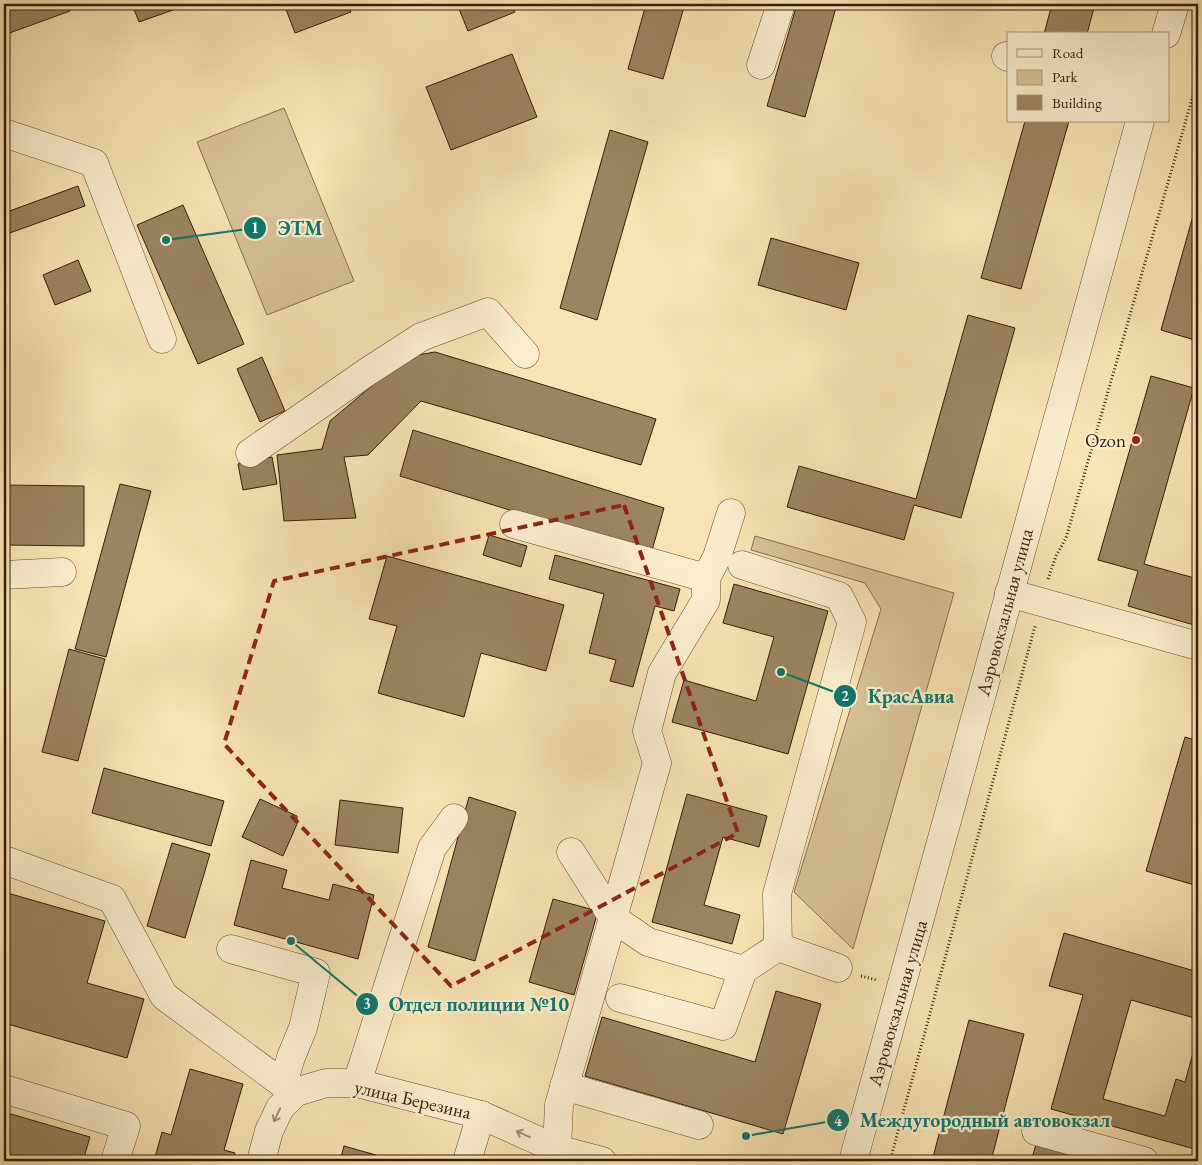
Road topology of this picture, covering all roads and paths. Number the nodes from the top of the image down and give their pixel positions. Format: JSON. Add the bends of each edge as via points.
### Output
{"nodes":[{"id":1,"x":781,"y":4,"type":"edge"},
{"id":2,"x":1175,"y":4,"type":"edge"},
{"id":3,"x":1167,"y":32,"type":"edge"},
{"id":4,"x":761,"y":65,"type":"dead end"},
{"id":5,"x":1140,"y":122,"type":"edge"},
{"id":6,"x":4,"y":133,"type":"edge"},
{"id":7,"x":162,"y":339,"type":"dead end"},
{"id":8,"x":526,"y":354,"type":"dead end"},
{"id":9,"x":250,"y":453,"type":"dead end"},
{"id":10,"x":731,"y":513,"type":"dead end"},
{"id":11,"x":514,"y":524,"type":"dead end"},
{"id":12,"x":742,"y":565,"type":"dead end"},
{"id":13,"x":62,"y":572,"type":"dead end"},
{"id":14,"x":4,"y":575,"type":"edge"},
{"id":15,"x":706,"y":578,"type":"junction"},
{"id":16,"x":1009,"y":592,"type":"junction"},
{"id":17,"x":1198,"y":646,"type":"edge"},
{"id":18,"x":454,"y":818,"type":"dead end"},
{"id":19,"x":570,"y":852,"type":"dead end"},
{"id":20,"x":4,"y":860,"type":"edge"},
{"id":21,"x":613,"y":918,"type":"junction"},
{"id":22,"x":778,"y":947,"type":"junction"},
{"id":23,"x":231,"y":949,"type":"dead end"},
{"id":24,"x":838,"y":968,"type":"joint"},
{"id":25,"x":743,"y":970,"type":"junction"},
{"id":26,"x":901,"y":987,"type":"junction"},
{"id":27,"x":620,"y":998,"type":"dead end"},
{"id":28,"x":357,"y":1082,"type":"junction"},
{"id":29,"x":564,"y":1086,"type":"junction"},
{"id":30,"x":289,"y":1088,"type":"junction"},
{"id":31,"x":4,"y":1090,"type":"edge"},
{"id":32,"x":481,"y":1115,"type":"junction"},
{"id":33,"x":699,"y":1125,"type":"dead end"},
{"id":34,"x":1036,"y":1132,"type":"dead end"},
{"id":35,"x":579,"y":1157,"type":"edge"},
{"id":36,"x":116,"y":1161,"type":"edge"},
{"id":37,"x":261,"y":1161,"type":"edge"},
{"id":38,"x":467,"y":1161,"type":"edge"},
{"id":39,"x":853,"y":1161,"type":"edge"},
{"id":40,"x":1144,"y":1161,"type":"edge"}],
"edges":[{"from":1,"to":4,"type":"street"},
{"from":2,"to":3,"type":"street"},
{"from":5,"to":16,"type":"street","name":"Аэровокзальная улица"},
{"from":6,"to":7,"type":"street","via":[[94,163]]},
{"from":8,"to":9,"type":"street","via":[[488,312],[421,337]]},
{"from":10,"to":15,"type":"street","via":[[717,557]]},
{"from":11,"to":15,"type":"street"},
{"from":12,"to":22,"type":"street","via":[[839,596],[852,622],[777,894]]},
{"from":13,"to":14,"type":"street"},
{"from":15,"to":21,"type":"street","via":[[706,600],[662,674],[647,731],[657,763]]},
{"from":16,"to":17,"type":"street"},
{"from":16,"to":26,"type":"street","name":"Аэровокзальная улица"},
{"from":18,"to":28,"type":"street","via":[[432,848]]},
{"from":19,"to":21,"type":"street"},
{"from":20,"to":30,"type":"street","via":[[112,898],[164,996]]},
{"from":21,"to":25,"type":"street","via":[[648,942]]},
{"from":21,"to":29,"type":"street"},
{"from":22,"to":24,"type":"street"},
{"from":22,"to":25,"type":"street"},
{"from":23,"to":30,"type":"street","via":[[316,973],[303,1028],[291,1057]]},
{"from":24,"to":26,"type":"path"},
{"from":25,"to":27,"type":"street","via":[[723,1026]]},
{"from":26,"to":39,"type":"street","name":"Аэровокзальная улица"},
{"from":28,"to":30,"type":"street","name":"улица Березина"},
{"from":28,"to":32,"type":"street","name":"улица Березина"},
{"from":29,"to":33,"type":"street"},
{"from":29,"to":35,"type":"street","via":[[559,1105]]},
{"from":30,"to":37,"type":"street","one_way":true,"via":[[269,1131]]},
{"from":31,"to":36,"type":"street","via":[[126,1126]]},
{"from":35,"to":32,"type":"street","name":"улица Березина","one_way":true},
{"from":32,"to":38,"type":"street"},
{"from":34,"to":40,"type":"street"}]}
